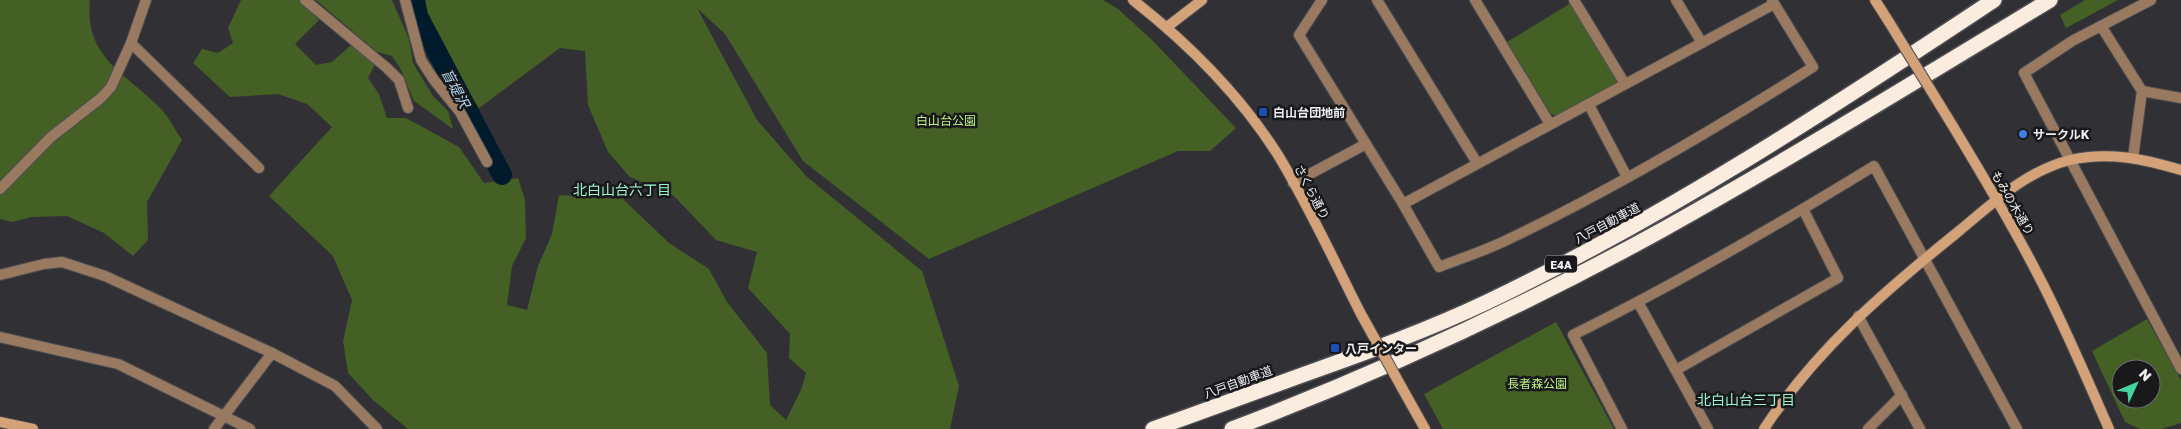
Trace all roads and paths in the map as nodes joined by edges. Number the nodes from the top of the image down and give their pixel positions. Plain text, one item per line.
1 (146, 0) edge
2 (306, 0) edge
3 (405, 0) edge
4 (1133, 0) edge
5 (1202, 0) edge
6 (1322, 0) edge
7 (1377, 0) edge
8 (1475, 0) edge
9 (1574, 0) edge
10 (1676, 0) edge
11 (1875, 0) edge
12 (1985, 0) edge
13 (1994, 0) edge
14 (2043, 0) edge
15 (2050, 0) edge
16 (2151, 0) edge
17 (1773, 2) edge
18 (2101, 26) junction
19 (1167, 27) junction
20 (1938, 37) junction
21 (1987, 38) junction
22 (132, 43) junction
23 (1702, 43) junction
24 (1626, 84) junction
25 (2142, 90) junction
26 (2181, 98) edge
27 (1589, 105) junction
28 (408, 108) dead end
29 (1550, 124) junction
30 (1366, 144) junction
31 (2133, 158) junction
32 (2070, 160) junction
33 (487, 162) dead end
34 (1478, 163) junction
35 (259, 168) dead end
36 (2181, 170) edge
37 (1627, 177) junction
38 (1293, 183) junction
39 (0, 189) edge
40 (1997, 200) junction
41 (1403, 204) junction
42 (1803, 209) junction
43 (1926, 258) junction
44 (0, 275) edge
45 (1638, 302) junction
46 (1858, 316) junction
47 (0, 337) edge
48 (272, 353) junction
49 (2181, 369) edge
50 (1676, 370) junction
51 (1902, 395) junction
52 (225, 416) junction
53 (0, 422) edge
54 (33, 429) edge
55 (214, 429) edge
56 (250, 429) edge
57 (377, 429) edge
58 (1153, 429) edge
59 (1232, 429) edge
60 (1425, 429) edge
61 (1622, 429) edge
62 (1708, 429) edge
63 (1764, 429) edge
64 (1868, 429) edge
65 (1920, 429) edge
66 (2017, 429) edge
67 (2109, 429) edge

1 - 22 street
2 - 28 street
3 - 33 street
4 - 19 street, さくら通り
5 - 19 street
6 - 30 street
7 - 34 street
8 - 29 street
9 - 24 street
10 - 23 street
11 - 40 street, もみの木通り, bridge
12 - 20 highway
13 - 20 highway
14 - 21 highway
15 - 21 highway
16 - 18 street
17 - 23 street
17 - 37 street
18 - 25 street
18 - 32 street
19 - 38 street, さくら通り
20 - 58 highway, 八戸自動車道 / E4A
21 - 59 highway, E4A
22 - 35 street
22 - 39 street
23 - 24 street
24 - 27 street
25 - 26 street
25 - 31 street
27 - 29 street
27 - 37 street
29 - 34 street
30 - 38 street
30 - 41 street
31 - 32 street
31 - 36 street
32 - 40 street
32 - 49 street
34 - 41 street
37 - 41 street
38 - 60 street, さくら通り, bridge
40 - 43 street
40 - 67 street, もみの木通り
42 - 43 street
42 - 45 street
42 - 50 street
43 - 46 street
43 - 66 street
44 - 48 street
45 - 50 street
45 - 61 street
46 - 51 street
46 - 63 street
47 - 52 street
48 - 52 street
48 - 57 street
50 - 62 street
51 - 64 street
51 - 65 street
52 - 55 street
52 - 56 street
53 - 54 street

